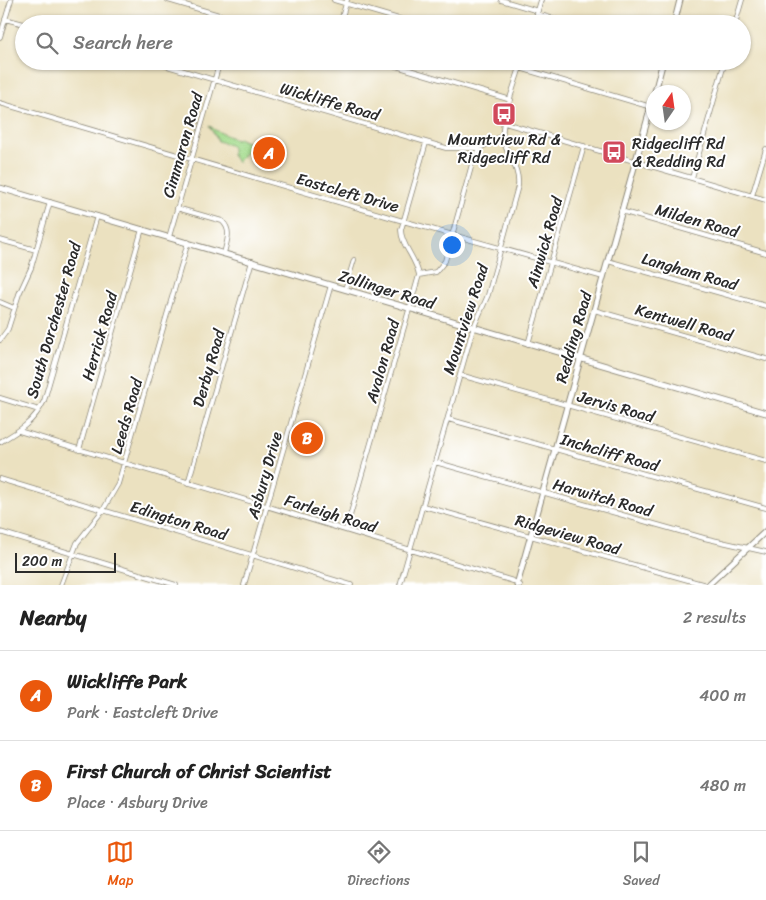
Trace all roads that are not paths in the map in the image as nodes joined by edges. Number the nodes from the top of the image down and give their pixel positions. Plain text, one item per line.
1 (11, 0) edge
2 (168, 0) edge
3 (334, 0) edge
4 (501, 0) edge
5 (541, 0) edge
6 (680, 0) edge
7 (742, 0) edge
8 (176, 1) edge
9 (347, 2) edge
10 (537, 12) junction
11 (215, 15) edge
12 (343, 15) edge
13 (388, 15) edge
14 (536, 15) edge
15 (546, 15) edge
16 (676, 15) edge
17 (738, 15) edge
18 (5, 19) junction
19 (15, 22) edge
20 (0, 37) edge
21 (180, 70) edge
22 (217, 70) edge
23 (409, 70) edge
24 (519, 70) edge
25 (527, 70) edge
26 (661, 70) edge
27 (722, 70) edge
28 (214, 80) junction
29 (657, 85) edge
30 (511, 100) junction
31 (0, 103) edge
32 (646, 106) edge
33 (504, 123) junction
34 (646, 124) edge
35 (502, 136) junction
36 (426, 142) junction
37 (584, 146) junction
38 (480, 148) junction
39 (766, 149) edge
40 (191, 159) junction
41 (635, 162) junction
42 (692, 178) junction
43 (0, 188) edge
44 (752, 196) junction
45 (766, 200) edge
46 (50, 202) junction
47 (177, 208) junction
48 (621, 211) junction
49 (96, 216) junction
50 (403, 221) junction
51 (142, 229) junction
52 (452, 235) junction
53 (169, 237) junction
54 (0, 240) edge
55 (188, 242) junction
56 (501, 249) junction
57 (36, 250) junction
58 (224, 253) junction
59 (766, 253) edge
60 (354, 260) dead end
61 (252, 261) junction
62 (608, 261) junction
63 (551, 263) junction
64 (419, 275) junction
65 (603, 277) junction
66 (331, 285) junction
67 (345, 289) junction
68 (0, 302) edge
69 (766, 306) edge
70 (14, 308) junction
71 (410, 308) junction
72 (594, 310) junction
73 (473, 328) junction
74 (0, 340) edge
75 (528, 344) junction
76 (580, 359) junction
77 (766, 359) edge
78 (460, 376) junction
79 (0, 398) edge
80 (567, 406) junction
81 (39, 410) junction
82 (766, 413) edge
83 (448, 419) junction
84 (19, 431) junction
85 (0, 442) edge
86 (555, 449) junction
87 (79, 450) junction
88 (766, 461) edge
89 (435, 462) junction
90 (125, 464) junction
91 (0, 479) edge
92 (188, 483) junction
93 (543, 493) junction
94 (423, 506) junction
95 (268, 507) junction
96 (766, 508) edge
97 (103, 510) junction
98 (346, 530) junction
99 (0, 532) edge
100 (766, 532) edge
101 (531, 536) junction
102 (747, 549) junction
103 (410, 550) junction
104 (766, 552) edge
105 (72, 553) junction
106 (253, 556) junction
107 (518, 584) edge
108 (60, 585) edge
109 (176, 585) edge
110 (244, 585) edge
111 (351, 585) edge
112 (400, 585) edge
113 (707, 585) edge

1 - 18 street
2 - 8 street
3 - 9 street
4 - 10 street
5 - 10 street
6 - 16 main road
7 - 17 street
8 - 11 street
9 - 12 street
9 - 13 street
10 - 14 street
10 - 15 street
18 - 19 street
18 - 20 street
21 - 28 street, Wickliffe Road
22 - 28 street, Cimmaron Road
23 - 30 street
24 - 30 street
25 - 32 street
26 - 29 main road
27 - 42 street
28 - 36 street, Wickliffe Road
28 - 40 street, Cimmaron Road
30 - 33 street
31 - 40 street, Eastcleft Drive
33 - 35 street
33 - 37 street
34 - 41 main road, Redding Road
35 - 38 street, Wickliffe Road
35 - 56 street, Mountview Road
36 - 38 street, Wickliffe Road
36 - 50 street
37 - 41 street
37 - 63 street, Ainwick Road
38 - 52 street
39 - 44 street
40 - 47 street, Cimmaron Road
40 - 50 street, Eastcleft Drive
41 - 42 street
41 - 48 main road, Redding Road
42 - 44 street
43 - 46 main road, Zollinger Road
44 - 45 street
46 - 49 main road, Zollinger Road
46 - 57 street
47 - 53 street, Cimmaron Road
47 - 58 street
48 - 59 street, Milden Road
48 - 62 main road, Redding Road
49 - 51 main road, Zollinger Road
49 - 81 street, South Dorchester Road
50 - 52 street, Eastcleft Drive
50 - 64 street
51 - 53 main road, Zollinger Road
51 - 87 street, Herrick Road
52 - 56 street, Eastcleft Drive
52 - 64 street
53 - 55 main road, Zollinger Road
54 - 57 street
55 - 58 main road, Zollinger Road
55 - 90 street, Leeds Road
56 - 63 street, Eastcleft Drive
56 - 73 street, Mountview Road
57 - 70 street
58 - 61 main road, Zollinger Road
60 - 67 street
61 - 66 main road, Zollinger Road
61 - 92 street, Derby Road
62 - 65 main road, Redding Road
62 - 69 street, Langham Road
63 - 65 street, Eastcleft Drive
63 - 75 street, Ainwick Road
64 - 71 street, Avalon Road
65 - 72 main road, Redding Road
66 - 67 main road, Zollinger Road
66 - 95 street, Asbury Drive
67 - 71 main road, Zollinger Road
68 - 70 street
70 - 74 street
71 - 73 main road, Zollinger Road
71 - 98 street, Avalon Road
72 - 76 main road, Redding Road
72 - 77 street, Kentwell Road
73 - 75 main road, Zollinger Road
73 - 78 street, Mountview Road
75 - 76 main road, Zollinger Road
76 - 80 main road, Redding Road
76 - 82 main road, Zollinger Road
78 - 80 street, Jervis Road
78 - 83 street, Mountview Road
79 - 81 street
80 - 86 main road, Redding Road
80 - 88 street, Jervis Road
81 - 84 street, South Dorchester Road
83 - 86 street, Inchcliff Road
83 - 89 street, Mountview Road
84 - 85 street, South Dorchester Road
84 - 87 street, Farleigh Road
86 - 93 main road, Redding Road
86 - 96 street, Inchcliff Road
87 - 90 street, Farleigh Road
89 - 93 street, Harwitch Road
89 - 94 street, Mountview Road
90 - 92 street, Farleigh Road
90 - 97 street, Leeds Road
91 - 97 street, Edington Road
92 - 95 street, Farleigh Road
93 - 101 main road, Redding Road
93 - 102 street, Harwitch Road
94 - 101 street, Ridgeview Road
94 - 103 street, Mountview Road
95 - 98 street, Farleigh Road
95 - 106 street, Asbury Drive
97 - 105 street, Leeds Road
97 - 106 street, Edington Road
98 - 103 street, Farleigh Road
99 - 105 street
100 - 102 main road
101 - 107 main road, Redding Road
101 - 113 street, Ridgeview Road
102 - 104 street, Harwitch Road
102 - 113 main road
103 - 107 street, Farleigh Road
103 - 112 street, Mountview Road
105 - 108 street, Leeds Road
105 - 109 street
106 - 110 street, Asbury Drive
106 - 111 street, Edington Road

